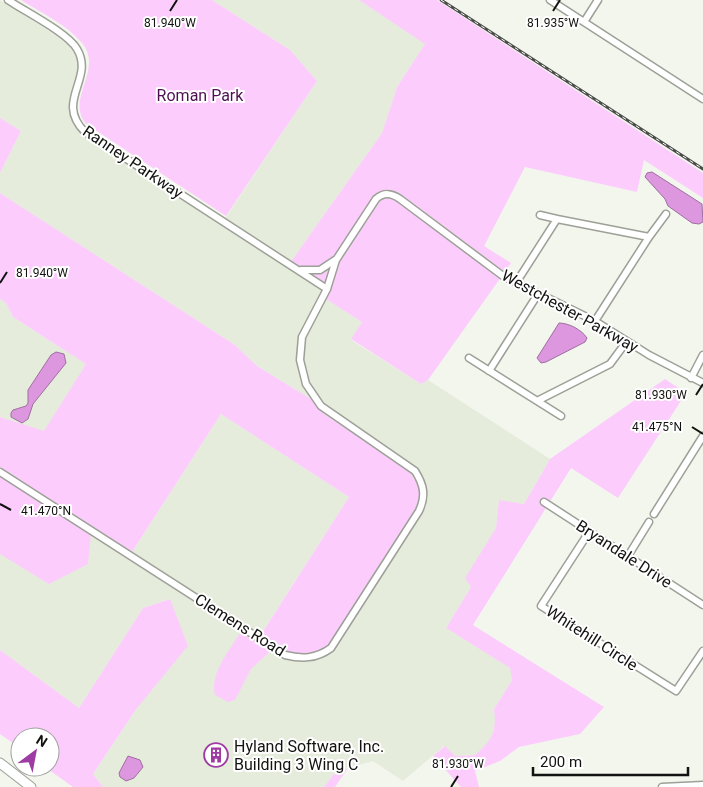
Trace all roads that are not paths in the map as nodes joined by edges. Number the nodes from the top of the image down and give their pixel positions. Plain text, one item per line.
1 (8, 0) edge
2 (550, 0) edge
3 (598, 0) edge
4 (584, 22) junction
5 (703, 99) edge
6 (666, 214) dead end
7 (540, 215) dead end
8 (556, 219) junction
9 (649, 237) junction
10 (336, 260) junction
11 (296, 269) junction
12 (516, 283) junction
13 (326, 289) junction
14 (538, 294) junction
15 (595, 321) junction
16 (627, 341) junction
17 (703, 355) edge
18 (469, 358) dead end
19 (489, 371) junction
20 (691, 378) junction
21 (703, 383) edge
22 (313, 397) joint
23 (537, 401) junction
24 (561, 416) dead end
25 (703, 436) edge
26 (0, 472) edge
27 (544, 502) dead end
28 (654, 514) dead end
29 (649, 522) dead end
30 (590, 532) junction
31 (628, 556) junction
32 (703, 605) edge
33 (703, 651) edge
34 (0, 763) edge
35 (703, 785) edge
36 (31, 787) edge
37 (662, 787) edge

1 - 11 street, Ranney Parkway
2 - 4 street
3 - 4 street
4 - 5 street
6 - 9 street
7 - 8 street
8 - 9 street
8 - 12 street
9 - 15 street
10 - 11 street
10 - 12 street, Westchester Parkway
10 - 13 street, Westchester Parkway
11 - 13 street, Ranney Parkway
12 - 14 street, Westchester Parkway
13 - 22 street, Westchester Parkway
14 - 15 street, Westchester Parkway
14 - 19 street
15 - 16 street, Westchester Parkway
16 - 20 street, Westchester Parkway
16 - 23 street
17 - 20 street
18 - 19 street
19 - 23 street
20 - 21 street, Westchester Parkway
22 - 26 street, Clemens Road
23 - 24 street
25 - 28 street
27 - 30 street, Bryandale Drive
29 - 31 street
30 - 31 street, Bryandale Drive
30 - 33 street, Whitehill Circle
31 - 32 street, Bryandale Drive
34 - 36 highway
35 - 37 street

